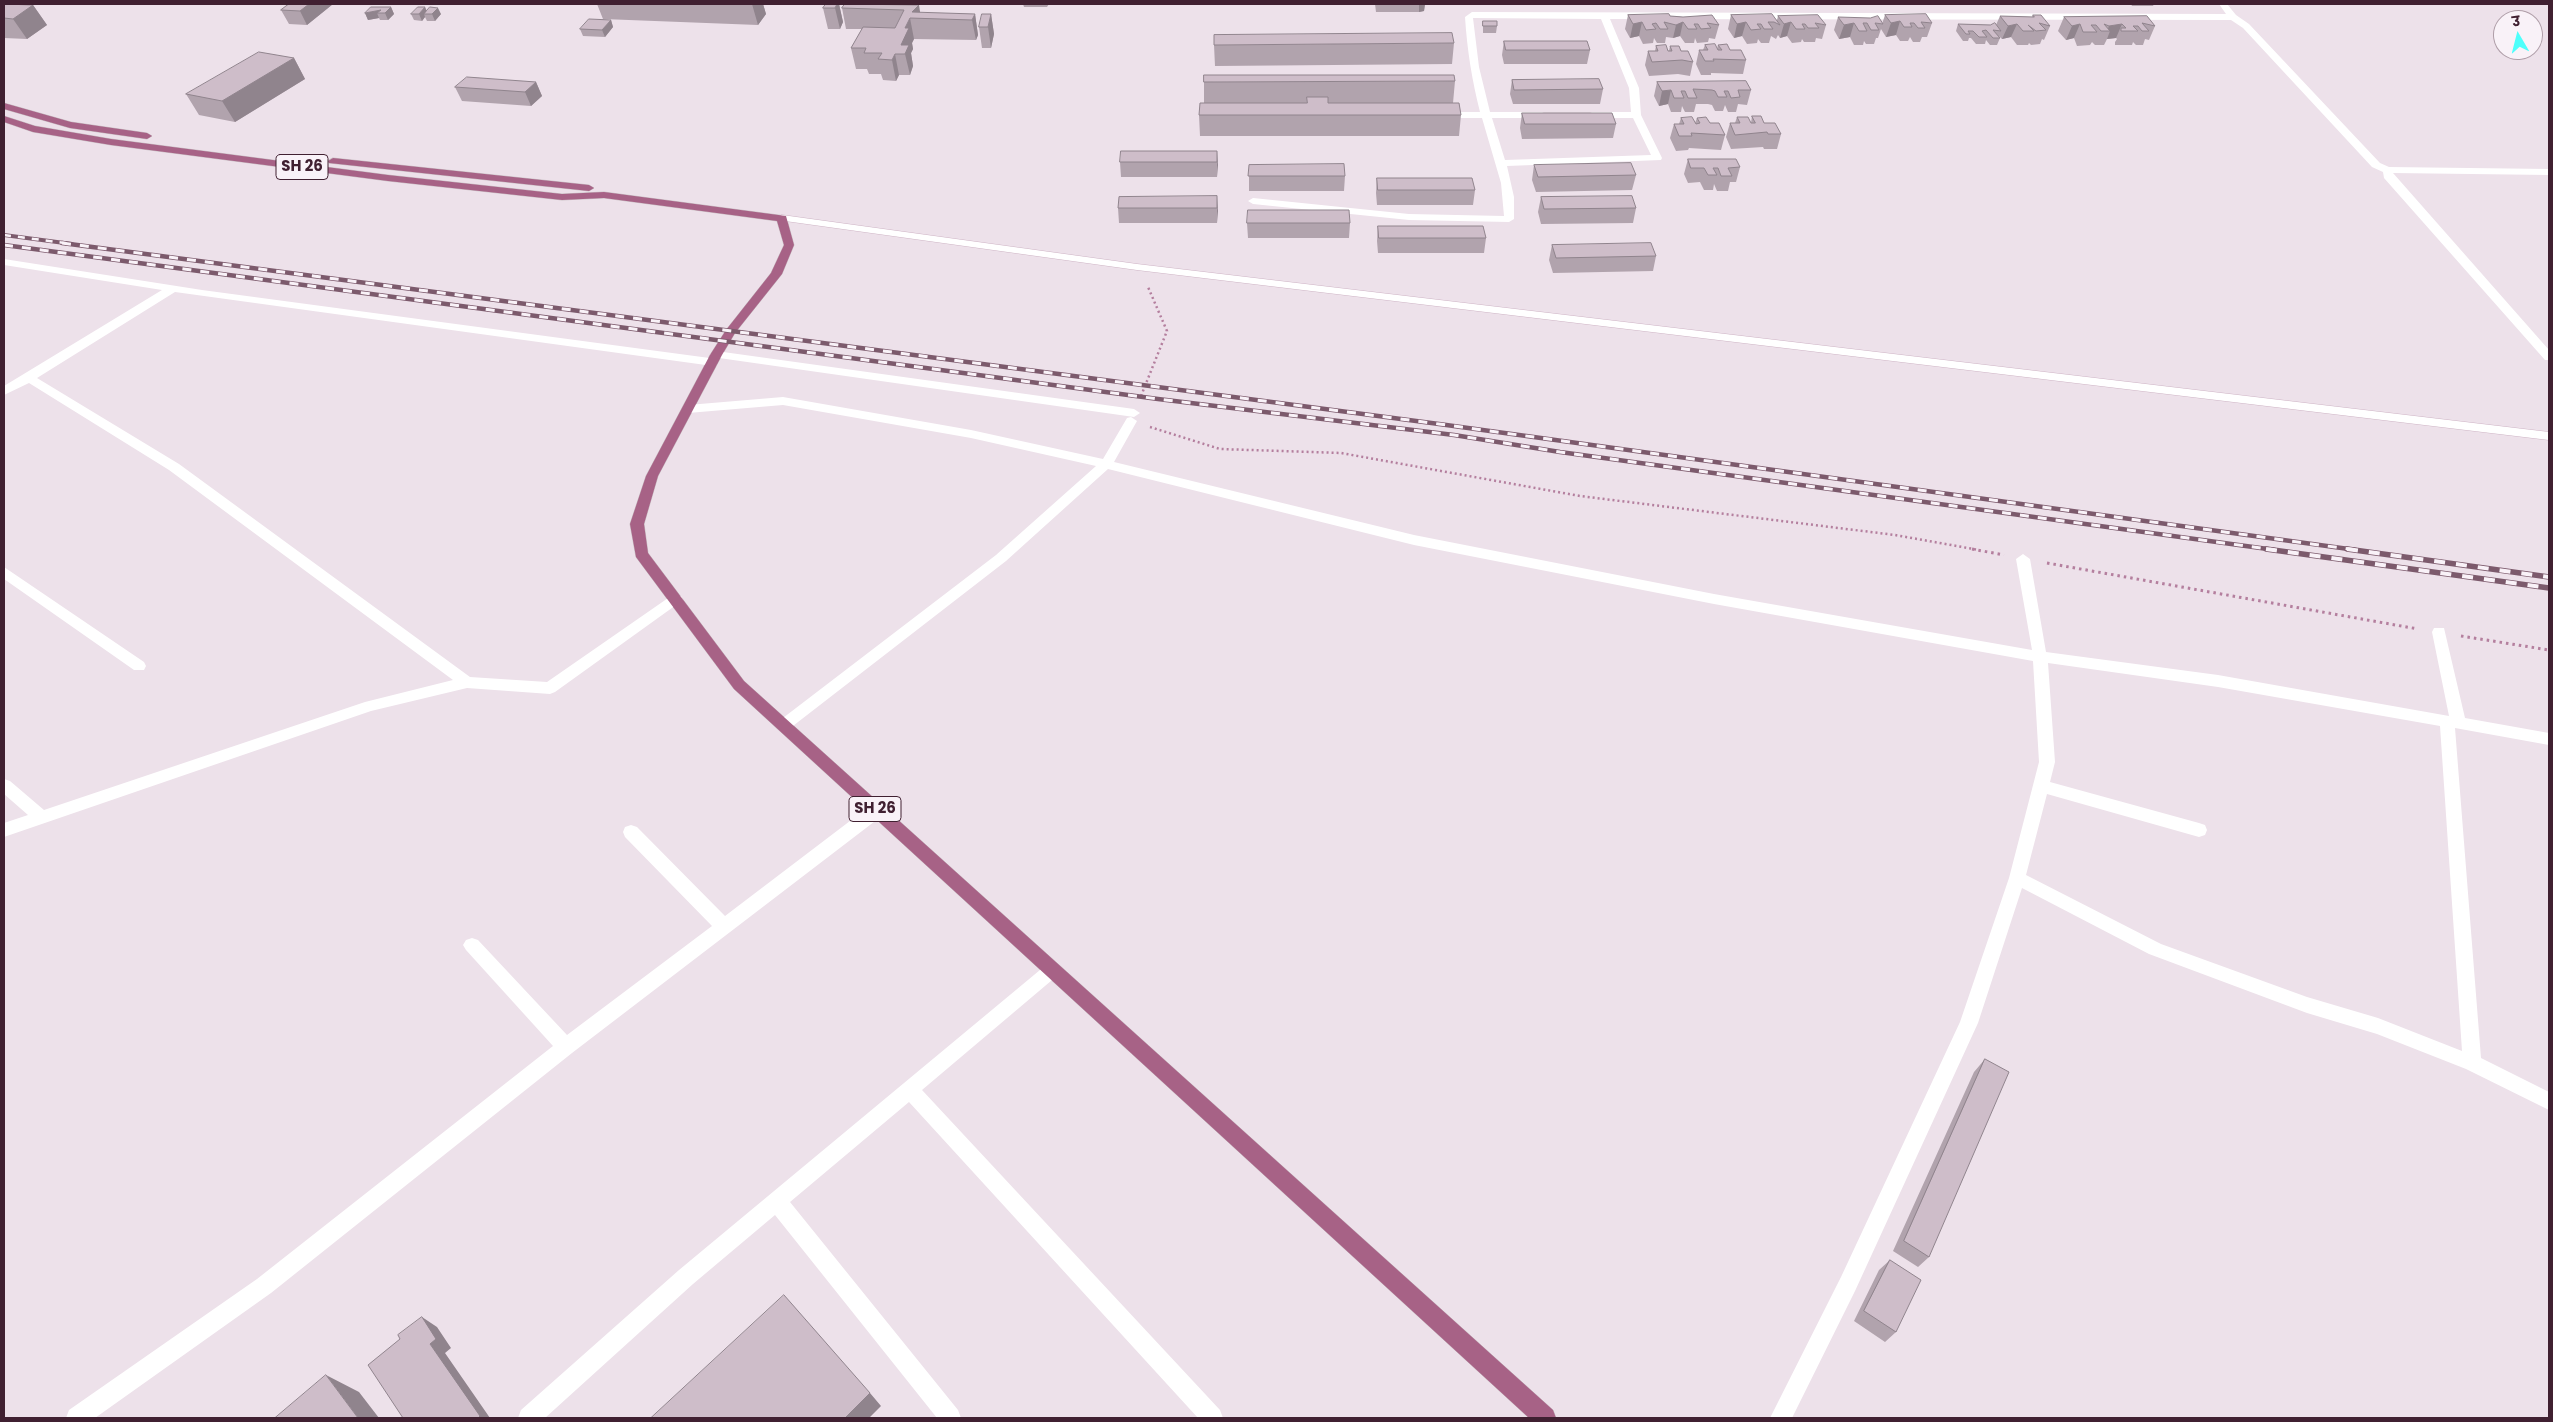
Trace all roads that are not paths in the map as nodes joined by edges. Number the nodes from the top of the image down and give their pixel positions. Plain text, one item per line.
1 (2223, 4) edge
2 (2233, 17) junction
3 (1605, 18) junction
4 (4, 106) edge
5 (1427, 115) edge
6 (1485, 115) junction
7 (1555, 115) edge
8 (1584, 115) edge
9 (1636, 115) junction
10 (4, 119) edge
11 (1501, 163) junction
12 (2388, 170) junction
13 (2549, 172) edge
14 (604, 195) junction
15 (1253, 201) dead end
16 (782, 218) junction
17 (4, 262) edge
18 (172, 288) junction
19 (2549, 357) edge
20 (715, 358) junction
21 (29, 378) junction
22 (4, 391) edge
23 (688, 409) junction
24 (2549, 436) edge
25 (1106, 464) junction
26 (2024, 559) road end
27 (4, 572) edge
28 (676, 600) junction
29 (2439, 632) road end
30 (2040, 657) junction
31 (139, 666) dead end
32 (467, 682) junction
33 (2452, 722) junction
34 (784, 726) junction
35 (2549, 739) edge
36 (4, 785) edge
37 (2040, 786) junction
38 (876, 810) junction
39 (40, 816) junction
40 (4, 830) edge
41 (2199, 830) dead end
42 (631, 832) dead end
43 (2017, 878) junction
44 (724, 926) junction
45 (472, 945) dead end
46 (1052, 970) junction
47 (566, 1047) junction
48 (2472, 1063) junction
49 (910, 1089) junction
50 (2549, 1101) edge
51 (777, 1201) junction
52 (78, 1418) edge
53 (529, 1418) edge
54 (950, 1418) edge
55 (1212, 1418) edge
56 (1545, 1418) edge
57 (1781, 1418) edge

1 - 2 street
2 - 3 street
2 - 12 street
3 - 6 street
3 - 9 street
4 - 14 main road
5 - 6 street
6 - 7 street
6 - 11 street
8 - 9 street
9 - 11 street
10 - 14 main road, SH 26
11 - 15 street
12 - 13 street
12 - 19 street
14 - 16 main road, SH 26
16 - 20 main road, SH 26
16 - 24 street
17 - 18 street
18 - 20 street
18 - 21 street
20 - 23 main road, SH 26
20 - 25 street
21 - 22 street
21 - 32 street
23 - 25 street
23 - 28 main road, SH 26
25 - 30 street
25 - 34 street
26 - 30 street
27 - 31 street
28 - 32 street
28 - 34 main road, SH 26
29 - 33 street
30 - 33 street
30 - 37 street
32 - 39 street
33 - 35 street
33 - 48 street
34 - 38 main road, SH 26
36 - 39 street
37 - 41 street
37 - 43 street
38 - 44 street
38 - 46 main road, SH 26
39 - 40 street
42 - 44 street
43 - 48 street
43 - 57 street
44 - 47 street
45 - 47 street
46 - 49 street
46 - 56 main road, SH 26
47 - 52 street
48 - 50 street
49 - 51 street
49 - 55 street
51 - 53 street
51 - 54 street

